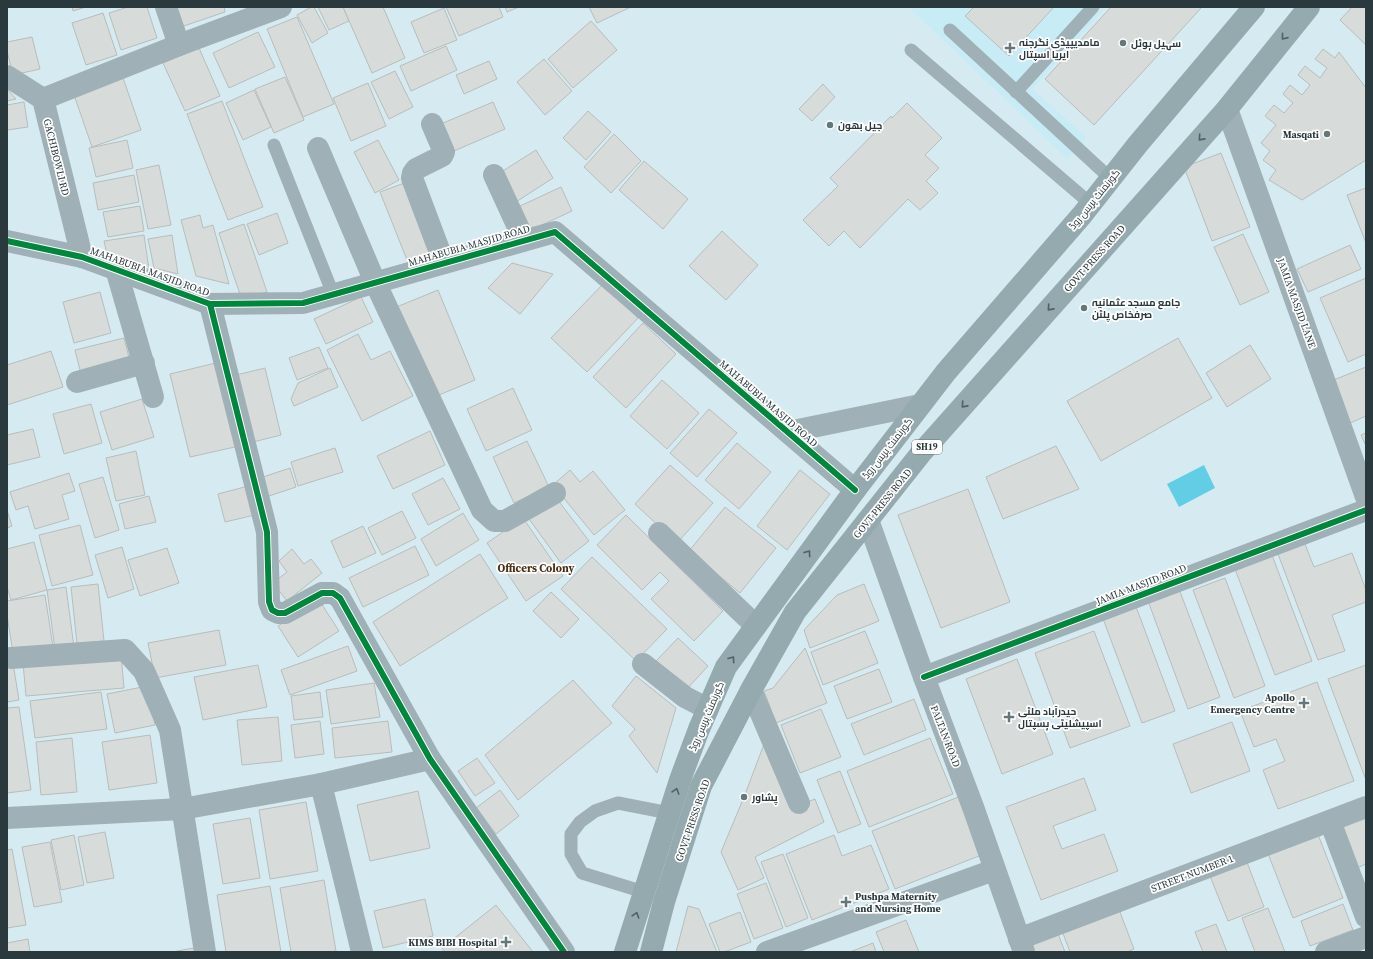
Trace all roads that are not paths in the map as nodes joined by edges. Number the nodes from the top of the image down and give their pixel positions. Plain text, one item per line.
1 (166, 7) edge
2 (281, 7) edge
3 (1093, 7) edge
4 (1254, 7) edge
5 (1309, 7) edge
6 (950, 30) dead end
7 (179, 45) junction
8 (912, 50) dead end
9 (7, 76) edge
10 (1016, 92) junction
11 (43, 99) junction
12 (1227, 109) junction
13 (432, 124) dead end
14 (274, 145) dead end
15 (318, 148) dead end
16 (494, 175) dead end
17 (1111, 179) junction
18 (1091, 204) junction
19 (524, 240) junction
20 (7, 241) edge
21 (82, 257) junction
22 (444, 263) junction
23 (116, 269) junction
24 (375, 282) junction
25 (333, 294) junction
26 (210, 304) junction
27 (144, 363) junction
28 (77, 382) dead end
29 (153, 398) dead end
30 (920, 405) junction
31 (788, 432) junction
32 (855, 490) junction
33 (555, 493) dead end
34 (1366, 497) edge
35 (1366, 510) edge
36 (868, 520) junction
37 (659, 533) dead end
38 (756, 626) junction
39 (11, 658) dead end
40 (643, 664) dead end
41 (924, 677) junction
42 (751, 690) junction
43 (708, 709) junction
44 (430, 759) junction
45 (321, 784) junction
46 (799, 803) dead end
47 (1366, 807) edge
48 (182, 809) junction
49 (669, 813) junction
50 (7, 818) edge
51 (1330, 821) junction
52 (994, 870) junction
53 (644, 892) junction
54 (1366, 917) edge
55 (1366, 937) edge
56 (1021, 945) edge
57 (205, 952) edge
58 (362, 952) edge
59 (564, 952) edge
60 (625, 952) edge
61 (651, 952) edge
62 (767, 952) edge
63 (1326, 952) edge

1 - 7 street
2 - 7 street
3 - 10 lane
4 - 17 main road, گورنمنٹ پریس روڈ / SH19
5 -> 12 main road, GOVT PRESS ROAD / SH19
6 - 10 lane
7 - 11 street
8 - 18 lane
9 - 11 street
10 - 17 lane
11 - 21 street, GACHIBOWLI RD
12 - 34 street, JAMIA MASJID LANE
12 -> 36 main road, GOVT PRESS ROAD / SH19
13 - 22 street
14 - 25 lane
15 - 24 street
16 - 19 street
17 - 18 main road, گورنمنٹ پریس روڈ / SH19
18 - 30 main road, گورنمنٹ پریس روڈ / SH19
19 - 22 street, MAHABUBIA MASJID ROAD
19 - 31 street, MAHABUBIA MASJID ROAD
20 - 21 street, MAHABUBIA MASJID ROAD
21 - 23 street, MAHABUBIA MASJID ROAD
22 - 24 street, MAHABUBIA MASJID ROAD
23 - 26 street, MAHABUBIA MASJID ROAD
23 - 27 street
24 - 25 street, MAHABUBIA MASJID ROAD
24 - 33 street
25 - 26 street, MAHABUBIA MASJID ROAD
26 - 44 street
27 - 28 street
27 - 29 street
30 - 31 street
30 - 32 main road, گورنمنٹ پریس روڈ / SH19
31 - 32 street, MAHABUBIA MASJID ROAD
38 -> 32 main road, گورنمنٹ پریس روڈ / SH19
35 - 41 street, JAMIA MASJID ROAD
36 - 41 street, PALTAN ROAD
36 - 42 main road, GOVT PRESS ROAD / SH19
37 - 38 street
43 -> 38 main road, گورنمنٹ پریس روڈ / SH19
39 - 48 street
40 - 43 street
41 - 52 street, PALTAN ROAD
42 - 46 street
42 - 61 main road, GOVT PRESS ROAD / SH19
49 -> 43 main road, گورنمنٹ پریس روڈ / SH19
44 - 45 street
44 - 59 street
45 - 48 street
45 - 58 street
47 - 51 street, STREET NUMBER 1
48 - 50 street
48 - 57 street
49 - 53 main road, گورنمنٹ پریس روڈ / SH19
49 - 53 lane
51 - 54 street
51 - 56 street, STREET NUMBER 1
52 - 56 street, PALTAN ROAD
52 - 62 street
60 -> 53 main road, گورنمنٹ پریس روڈ / SH19
55 - 63 street

